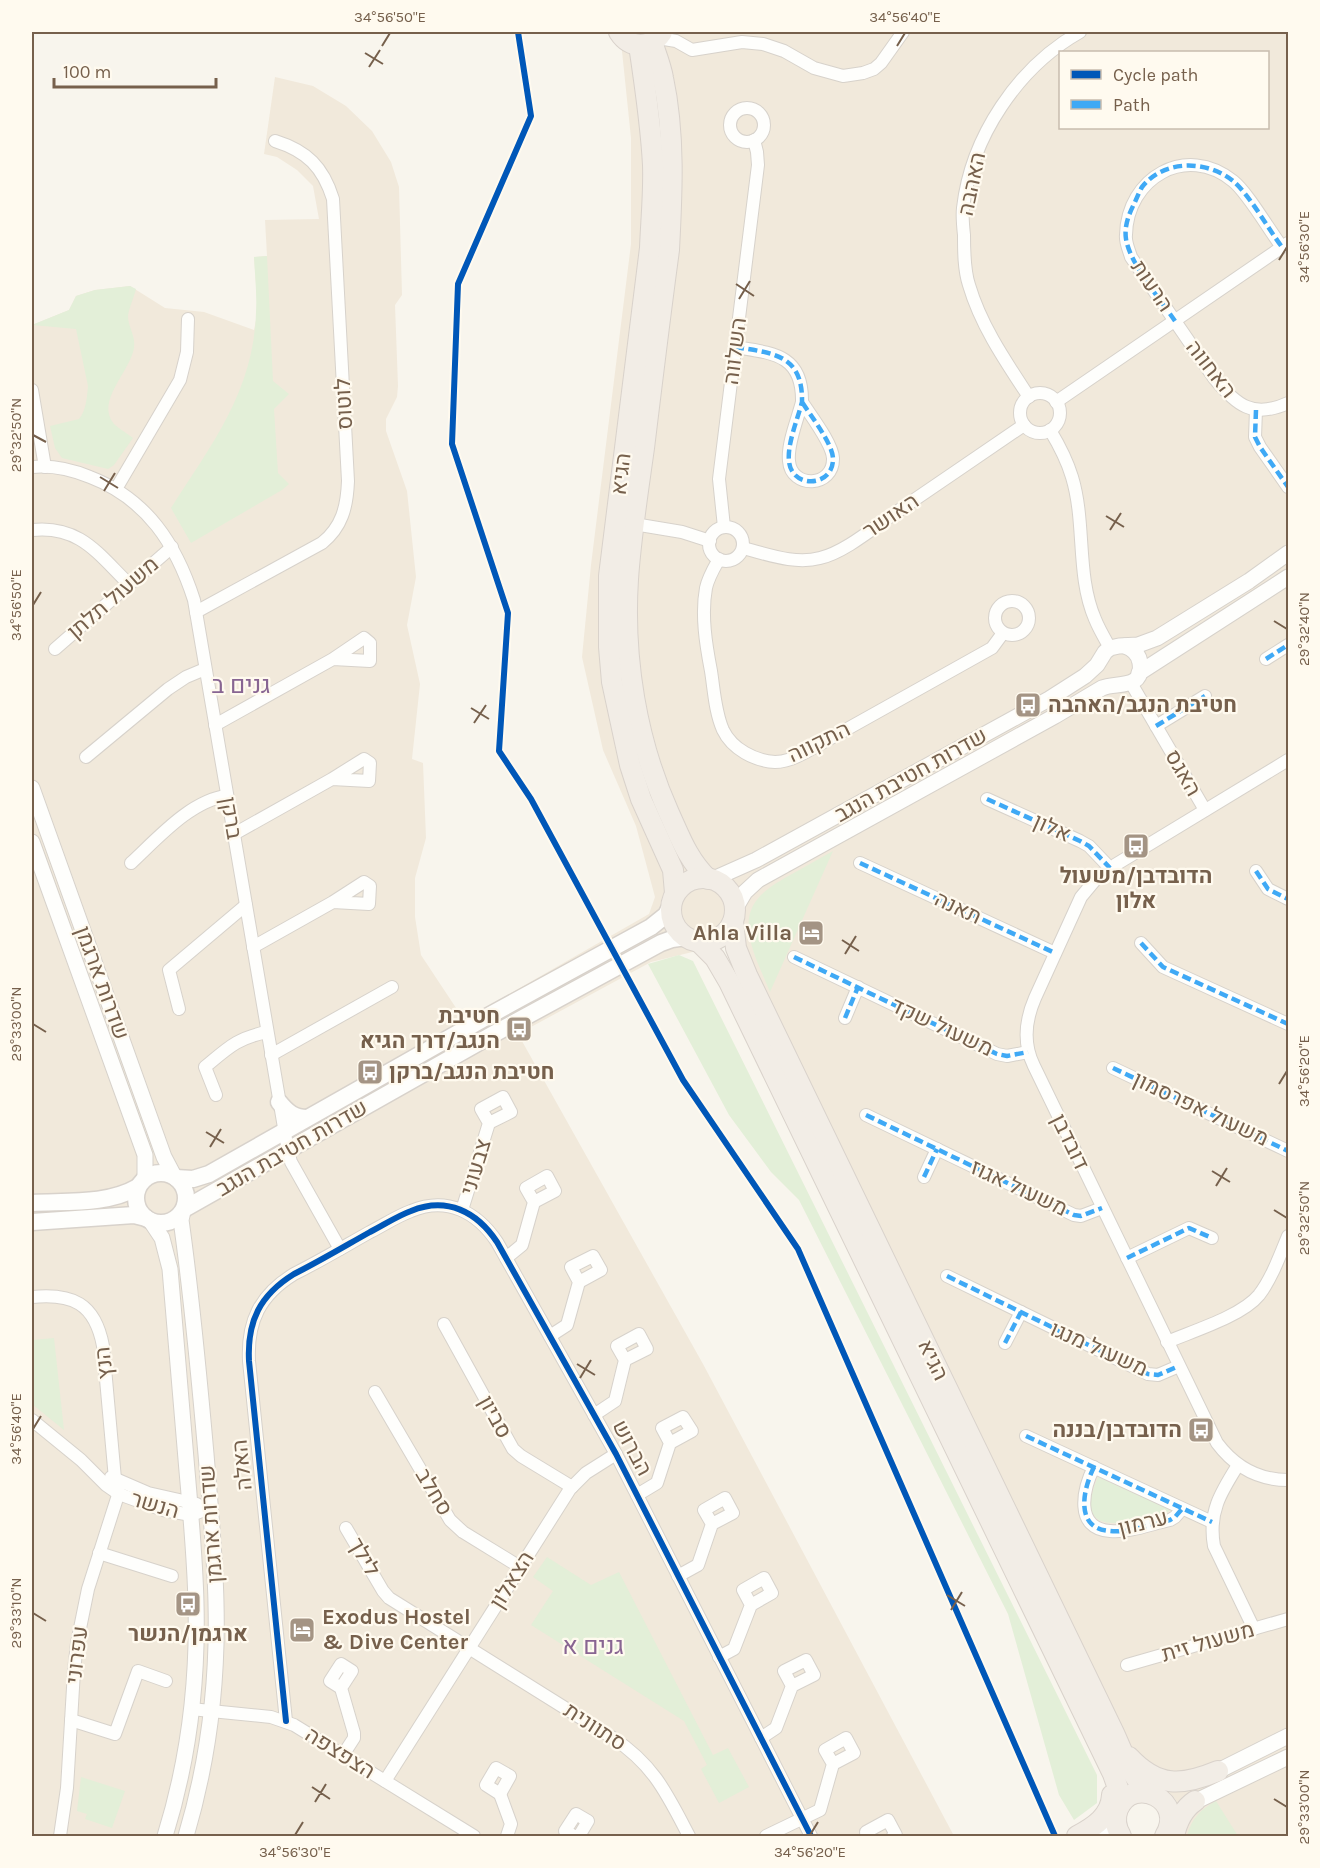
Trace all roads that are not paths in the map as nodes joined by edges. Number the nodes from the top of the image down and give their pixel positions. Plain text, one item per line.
1 (619, 32) edge
2 (903, 32) edge
3 (1080, 32) edge
4 (653, 39) edge
5 (754, 140) dead end
6 (276, 141) dead end
7 (1285, 245) edge
8 (188, 319) dead end
9 (1175, 321) junction
10 (735, 347) junction
11 (32, 390) edge
12 (1029, 397) junction
13 (802, 402) junction
14 (1056, 402) junction
15 (1288, 403) edge
16 (1256, 410) junction
17 (1024, 425) junction
18 (1050, 430) junction
19 (32, 467) edge
20 (45, 467) junction
21 (1288, 487) edge
22 (116, 489) junction
23 (634, 524) junction
24 (724, 527) junction
25 (32, 530) edge
26 (710, 541) junction
27 (172, 547) junction
28 (743, 548) junction
29 (1288, 553) edge
30 (719, 559) junction
31 (1288, 577) edge
32 (129, 584) junction
33 (196, 612) junction
34 (1003, 633) dead end
35 (1288, 645) edge
36 (55, 649) dead end
37 (1112, 651) junction
38 (333, 659) dead end
39 (1266, 659) dead end
40 (206, 669) junction
41 (1129, 680) junction
42 (1205, 696) dead end
43 (215, 725) junction
44 (1156, 726) junction
45 (86, 757) dead end
46 (1288, 760) edge
47 (332, 779) dead end
48 (32, 788) edge
49 (227, 796) junction
50 (987, 799) dead end
51 (1205, 810) junction
52 (234, 834) junction
53 (32, 842) edge
54 (131, 863) dead end
55 (860, 863) dead end
56 (1110, 868) junction
57 (1256, 871) dead end
58 (709, 879) junction
59 (1288, 898) edge
60 (673, 899) junction
61 (333, 902) dead end
62 (246, 905) junction
63 (734, 915) junction
64 (692, 940) junction
65 (1141, 943) dead end
66 (253, 947) junction
67 (1056, 953) junction
68 (794, 957) dead end
69 (392, 987) dead end
70 (858, 987) junction
71 (179, 1009) dead end
72 (844, 1018) dead end
73 (1288, 1024) edge
74 (267, 1032) junction
75 (1028, 1052) junction
76 (271, 1055) junction
77 (1113, 1068) dead end
78 (216, 1095) dead end
79 (279, 1102) junction
80 (866, 1115) dead end
81 (307, 1118) junction
82 (489, 1124) dead end
83 (284, 1131) junction
84 (937, 1149) junction
85 (1288, 1150) edge
86 (288, 1151) junction
87 (175, 1177) junction
88 (924, 1177) dead end
89 (141, 1183) junction
90 (534, 1202) dead end
91 (32, 1203) edge
92 (1102, 1208) junction
93 (183, 1210) junction
94 (462, 1210) junction
95 (148, 1219) junction
96 (32, 1221) edge
97 (1288, 1236) edge
98 (1212, 1238) dead end
99 (340, 1249) junction
100 (506, 1258) junction
101 (1127, 1258) junction
102 (947, 1276) dead end
103 (579, 1282) dead end
104 (32, 1297) edge
105 (1021, 1312) junction
106 (444, 1324) dead end
107 (550, 1336) junction
108 (1167, 1342) junction
109 (1005, 1343) dead end
110 (625, 1360) dead end
111 (1179, 1366) junction
112 (375, 1392) dead end
113 (594, 1415) junction
114 (32, 1420) edge
115 (1026, 1436) dead end
116 (670, 1443) dead end
117 (616, 1454) junction
118 (81, 1460) junction
119 (1238, 1465) junction
120 (1094, 1467) junction
121 (115, 1479) junction
122 (1288, 1480) edge
123 (572, 1487) junction
124 (119, 1494) junction
125 (637, 1495) junction
126 (210, 1508) junction
127 (191, 1509) junction
128 (1182, 1509) junction
129 (1212, 1522) junction
130 (712, 1524) dead end
131 (346, 1528) dead end
132 (99, 1553) junction
133 (520, 1567) junction
134 (172, 1576) dead end
135 (678, 1576) junction
136 (751, 1605) dead end
137 (1288, 1619) edge
138 (1254, 1629) junction
139 (470, 1648) junction
140 (719, 1657) junction
141 (1127, 1665) dead end
142 (166, 1681) dead end
143 (792, 1686) dead end
144 (341, 1688) dead end
145 (191, 1709) junction
146 (211, 1711) junction
147 (70, 1720) junction
148 (286, 1721) junction
149 (1288, 1736) edge
150 (1105, 1737) junction
151 (761, 1738) junction
152 (343, 1755) junction
153 (1288, 1757) edge
154 (833, 1764) dead end
155 (1218, 1771) junction
156 (385, 1781) junction
157 (500, 1794) dead end
158 (1150, 1794) junction
159 (1195, 1801) joint
160 (1118, 1810) junction
161 (802, 1819) junction
162 (1170, 1832) edge
163 (1087, 1835) edge
164 (60, 1836) edge
165 (165, 1836) edge
166 (186, 1836) edge
167 (474, 1836) edge
168 (507, 1836) edge
169 (574, 1836) edge
170 (579, 1836) edge
171 (690, 1836) edge
172 (766, 1836) edge
173 (811, 1836) edge
174 (869, 1836) edge
175 (893, 1836) edge
176 (1121, 1836) edge

1 - 4 highway
2 - 4 street
3 - 12 street, האהבה
4 - 23 highway, הגיא
4 - 60 highway, הגיא
5 - 10 street, השלווה
6 - 33 street, לוטוס
7 - 9 street
7 - 9 street, הרעות
8 - 22 street
9 - 14 street
9 - 16 street, האחווה
10 - 13 street
10 - 24 street, השלווה
11 - 20 street
12 - 14 street
12 - 17 street
13 - 13 street
14 - 18 street
15 - 16 street, האחווה
16 - 21 street
17 - 18 street
17 - 28 street, האושר
18 - 37 street
19 - 20 street, ברקן
20 - 22 street, ברקן
22 - 27 street, ברקן
23 - 26 street
23 - 58 highway, הגיא
24 - 26 street
24 - 28 street
25 - 32 street
26 - 30 street
27 - 32 street, משעול תלתן
27 - 33 street, ברקן
28 - 30 street
29 - 37 street
30 - 34 street, התקווה
31 - 41 street, שדרות חטיבת הנגב
32 - 36 street, משעול תלתן
33 - 40 street, ברקן
35 - 39 street
37 - 41 street
37 - 41 street
37 - 58 street, שדרות חטיבת הנגב
38 - 43 street
40 - 43 street, ברקן
40 - 45 street
41 - 44 street, האגס
41 - 63 street, שדרות חטיבת הנגב
42 - 44 street
43 - 49 street, ברקן
44 - 51 street, האגס
46 - 51 street, האגס
47 - 52 street
48 - 87 street, שדרות ארגמן
49 - 52 street, ברקן
49 - 54 street
50 - 56 street, אלון
51 - 56 street, דובדבן
52 - 62 street, ברקן
53 - 89 street, שדרות ארגמן
55 - 67 street, תאנה
56 - 67 street, דובדבן
57 - 59 street
58 - 60 highway
58 - 63 highway
60 - 64 highway
60 - 81 main road, שדרות חטיבת הנגב
61 - 66 street
62 - 66 street, ברקן
62 - 71 street
63 - 64 highway
63 - 150 highway, הגיא
64 - 86 main road, שדרות חטיבת הנגב
64 - 150 highway, הגיא
65 - 73 street
66 - 74 street, ברקן
67 - 75 street, דובדבן
68 - 70 street, משעול שקד
69 - 76 street
70 - 72 street
70 - 75 street, משעול שקד
74 - 76 street, ברקן
74 - 78 street
75 - 92 street, דובדבן
76 - 79 street, ברקן
77 - 85 street, משעול אפרסמון
79 - 81 main road
79 - 83 street, ברקן
80 - 84 street, משעול אגוז
81 - 83 main road, שדרות חטיבת הנגב
82 - 94 street, צבעוני
83 - 86 street, ברקן
83 - 87 main road, שדרות חטיבת הנגב
84 - 88 street
84 - 92 street, משעול אגוז
86 - 93 main road, שדרות חטיבת הנגב
86 - 99 street, ברקן
87 - 89 main road
87 - 93 main road
89 - 91 main road
89 - 95 main road
90 - 100 street
92 - 101 street, דובדבן
93 - 95 main road
93 - 126 street, שדרות ארגמן
94 - 99 street, הברוש
94 - 100 street, הברוש
95 - 96 main road
95 - 127 street, שדרות ארגמן
97 - 108 street
98 - 101 street
99 - 148 street, האלה
100 - 107 street, הברוש
101 - 108 street, דובדבן
102 - 105 street, משעול מנגו
103 - 107 street
104 - 121 street, הנץ
105 - 109 street
105 - 111 street, משעול מנגו
106 - 123 street, סביון
107 - 113 street, הברוש
108 - 111 street, דובדבן
110 - 113 street
111 - 119 street, דובדבן
112 - 133 street, סחלב
113 - 117 street, הברוש
114 - 118 street, הנשר
115 - 120 street, ערמון
116 - 125 street
117 - 123 street, הצאלון
117 - 125 street, הברוש
118 - 121 street, הנשר
118 - 124 street, הנשר
119 - 122 street, דובדבן
119 - 129 street
120 - 128 street, ערמון
120 - 128 street, ערמון
121 - 124 street
121 - 127 street, הנשר
123 - 133 street, הצאלון
124 - 127 street, הנשר
124 - 132 street, עפרוני
125 - 135 street, הברוש
126 - 127 street, הנשר
126 - 146 street, שדרות ארגמן
127 - 145 street, שדרות ארגמן
128 - 129 street, ערמון
129 - 138 street
130 - 135 street
131 - 139 street, לילך
132 - 134 street
132 - 147 street, עפרוני
133 - 139 street, הצאלון
135 - 140 street, הברוש
136 - 140 street
137 - 138 street, משעול זית
138 - 141 street, משעול זית
139 - 156 street, הצאלון
139 - 171 street, סתוונית
140 - 151 street, הברוש
142 - 147 street
143 - 151 street
144 - 152 street
145 - 146 street, הצפצפה
145 - 165 street, שדרות ארגמן
146 - 148 street, הצפצפה
146 - 166 street, שדרות ארגמן
147 - 164 street, עפרוני
148 - 152 street, הצפצפה
149 - 155 street
150 - 155 highway
150 - 158 highway, הגיא
150 - 160 highway, הגיא
150 - 163 highway
151 - 161 street, הברוש
152 - 156 street, הצפצפה
153 - 159 street
154 - 161 street
155 - 158 street
156 - 167 street, הצפצפה
157 - 168 street
158 - 160 highway
158 - 162 highway, הגיא
159 - 162 highway
160 - 163 main road
160 - 176 highway, הגיא
161 - 172 street
161 - 173 street, הברוש
169 - 170 street
174 - 175 street

